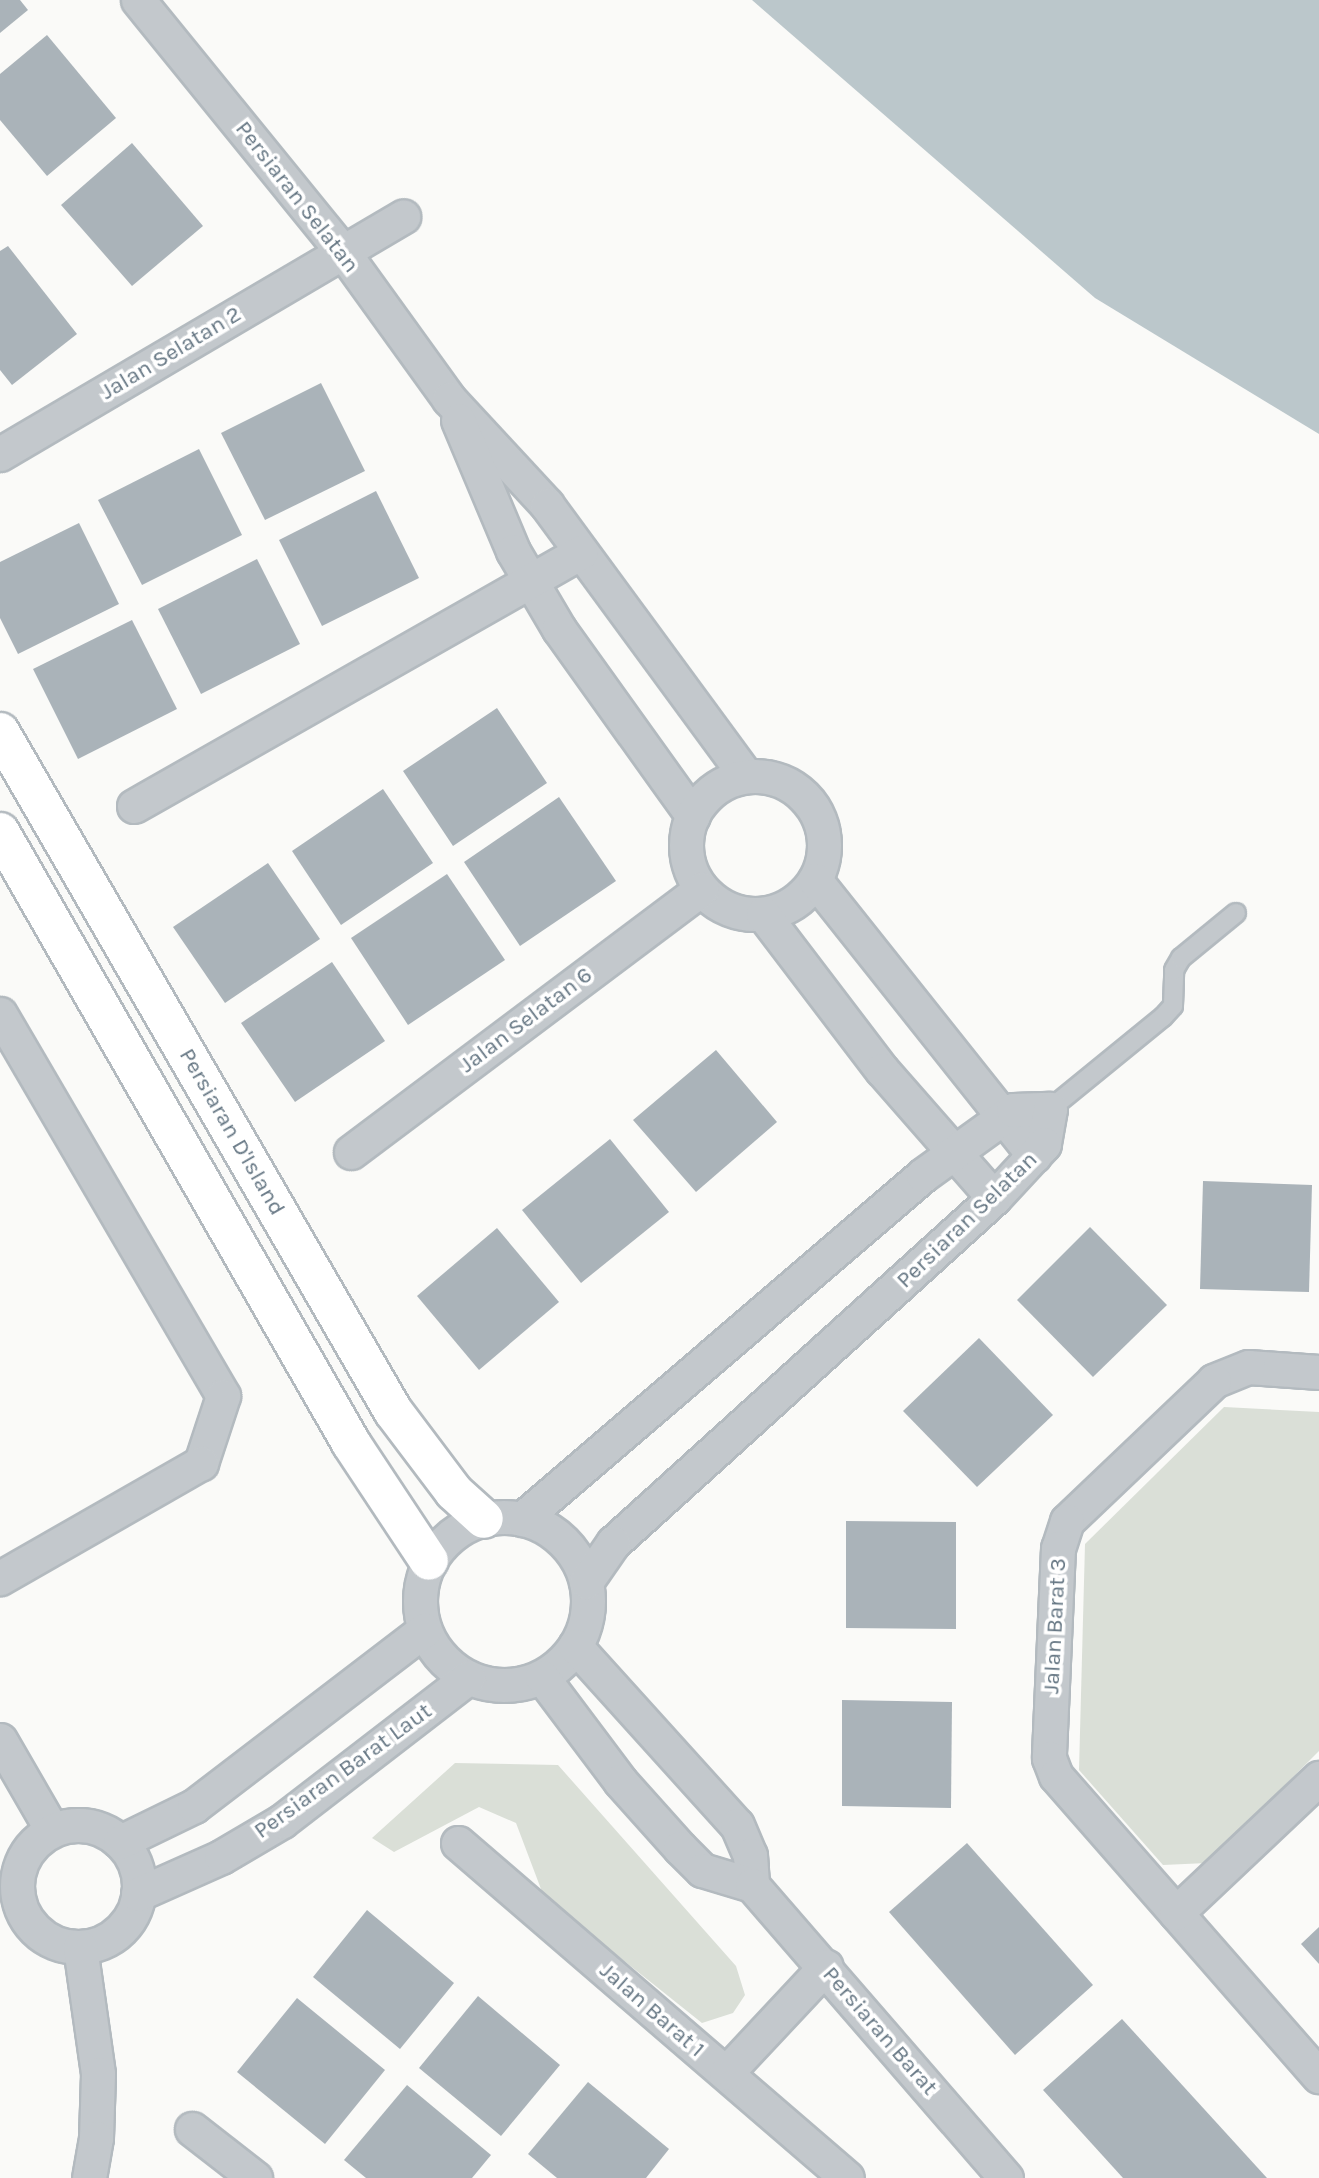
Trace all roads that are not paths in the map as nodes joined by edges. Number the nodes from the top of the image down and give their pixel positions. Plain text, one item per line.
1 (138, 0) edge
2 (402, 217) dead end
3 (343, 252) junction
4 (449, 399) junction
5 (0, 454) edge
6 (581, 552) junction
7 (531, 582) junction
8 (0, 732) edge
9 (744, 773) junction
10 (134, 806) dead end
11 (693, 816) junction
12 (0, 832) edge
13 (815, 880) junction
14 (701, 889) junction
15 (1236, 913) dead end
16 (763, 914) junction
17 (0, 1014) edge
18 (1050, 1109) junction
19 (1003, 1117) junction
20 (351, 1152) dead end
21 (954, 1153) junction
22 (1034, 1156) junction
23 (994, 1198) junction
24 (1319, 1372) edge
25 (484, 1518) junction
26 (522, 1519) junction
27 (429, 1561) junction
28 (0, 1578) edge
29 (586, 1582) junction
30 (424, 1630) junction
31 (575, 1646) junction
32 (542, 1677) junction
33 (468, 1678) junction
34 (0, 1740) edge
35 (1319, 1778) edge
36 (52, 1830) junction
37 (120, 1842) junction
38 (458, 1843) dead end
39 (752, 1885) junction
40 (138, 1894) junction
41 (1176, 1913) junction
42 (80, 1947) junction
43 (825, 1966) junction
44 (726, 2073) junction
45 (1319, 2076) edge
46 (192, 2129) dead end
47 (89, 2178) edge
48 (255, 2178) edge
49 (847, 2178) edge
50 (1006, 2178) edge

1 - 3 street, Persiaran Selatan
2 - 3 street, Jalan Selatan 2
3 - 4 street, Persiaran Selatan
3 - 5 street, Jalan Selatan 2
4 - 6 street
4 - 7 street
6 - 7 street
6 - 9 street
7 - 10 street
7 - 11 street
8 - 25 street, Persiaran D'Island
9 - 11 street
9 - 13 street
11 - 14 street
12 - 27 street
13 - 16 street
13 - 19 street
14 - 16 street
14 - 20 street, Jalan Selatan 6
15 - 18 lane
16 - 21 street
17 - 28 street
18 - 19 street
18 - 22 street, Persiaran Selatan
19 - 21 street
19 - 22 street
21 - 23 street
21 - 26 street
22 - 23 street, Persiaran Selatan
23 - 29 street, Persiaran Selatan
24 - 41 street, Jalan Barat 3
25 - 26 street
25 - 27 street
26 - 29 street
27 - 30 street
29 - 31 street
30 - 33 street
30 - 37 street
31 - 32 street
31 - 39 street
32 - 33 street
32 - 39 street
33 - 40 street, Persiaran Barat Laut
34 - 36 street
35 - 41 street
36 - 37 street
36 - 42 street
37 - 40 street
38 - 44 street, Jalan Barat 1
39 - 43 street, Persiaran Barat
40 - 42 street
41 - 45 street, Jalan Barat 3
42 - 47 street
43 - 44 street
43 - 50 street, Persiaran Barat
44 - 49 street, Jalan Barat 1
46 - 48 street

